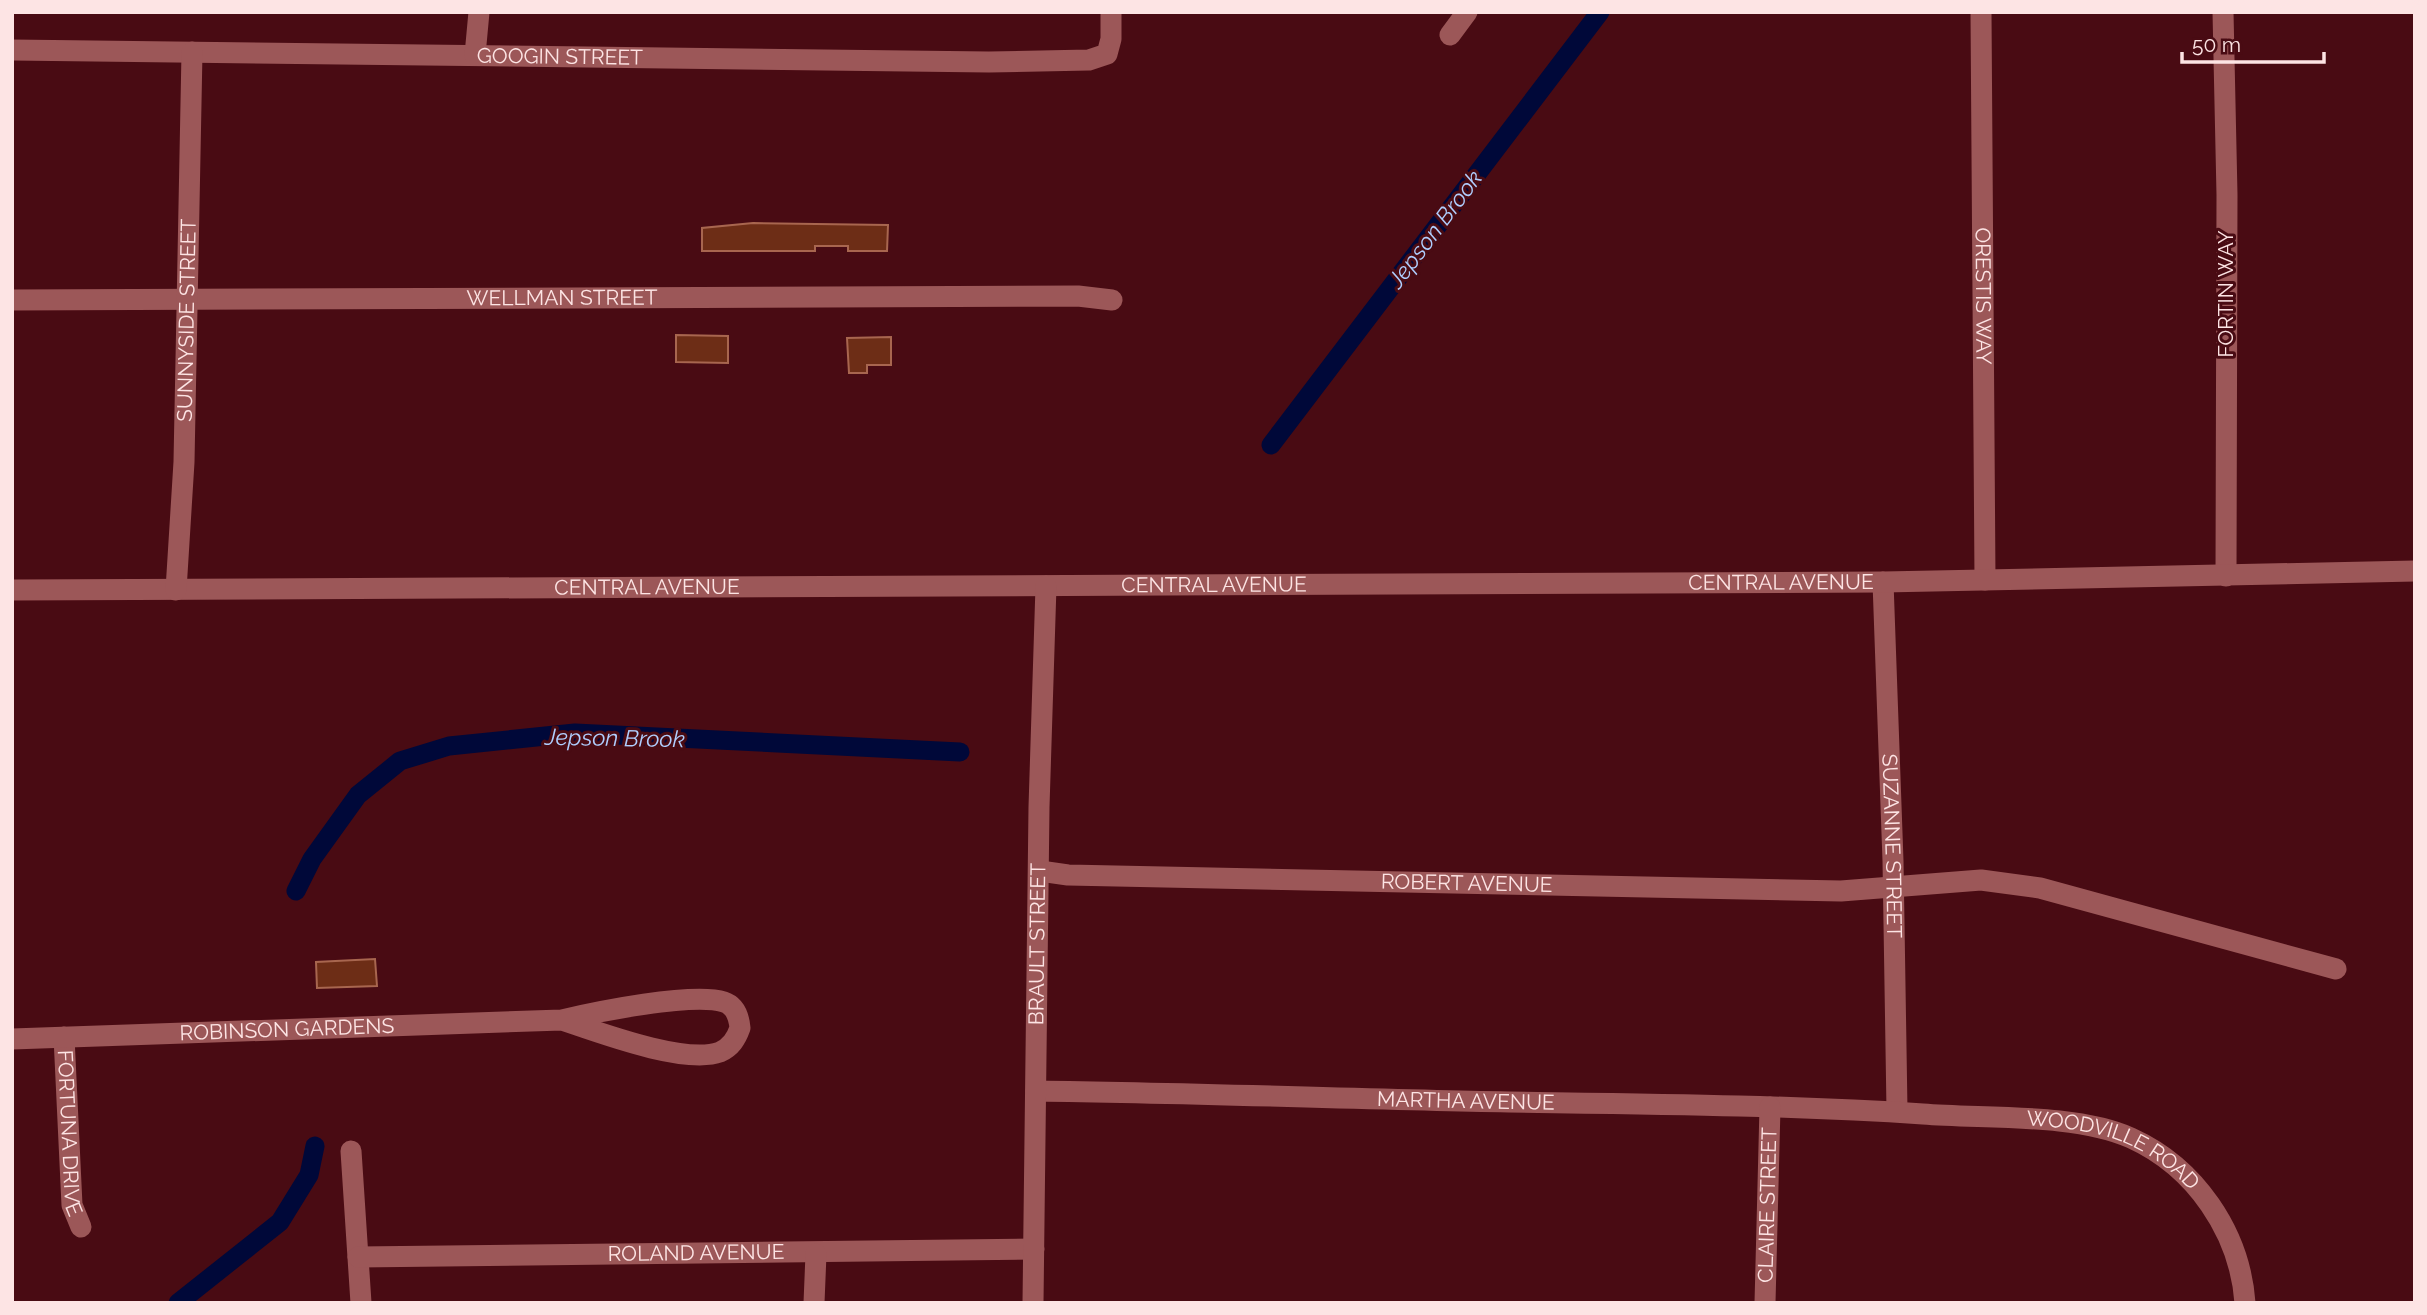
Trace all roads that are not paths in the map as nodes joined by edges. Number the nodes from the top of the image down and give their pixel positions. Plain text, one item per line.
1 (479, 12) edge
2 (1111, 12) edge
3 (1467, 12) edge
4 (1981, 12) edge
5 (2223, 12) edge
6 (1450, 35) dead end
7 (12, 50) edge
8 (192, 52) junction
9 (475, 55) junction
10 (187, 298) junction
11 (12, 300) edge
12 (1112, 300) dead end
13 (2415, 571) edge
14 (2226, 576) junction
15 (1985, 580) junction
16 (1883, 582) junction
17 (1046, 586) junction
18 (12, 590) edge
19 (176, 590) junction
20 (1040, 871) junction
21 (1892, 886) junction
22 (2336, 969) dead end
23 (562, 1020) junction
24 (64, 1037) junction
25 (12, 1039) edge
26 (1036, 1091) junction
27 (1770, 1107) junction
28 (1896, 1110) junction
29 (351, 1151) dead end
30 (81, 1227) dead end
31 (1034, 1250) junction
32 (816, 1254) junction
33 (358, 1257) junction
34 (361, 1303) edge
35 (814, 1303) edge
36 (1033, 1303) edge
37 (1765, 1303) edge
38 (2245, 1303) edge

1 - 9 street
2 - 9 street, GOOGIN STREET
3 - 6 street
4 - 15 street, ORESTIS WAY
5 - 14 street, FORTIN WAY
7 - 8 street, GOOGIN STREET
8 - 9 street, GOOGIN STREET
8 - 10 street, SUNNYSIDE STREET
10 - 11 street, WELLMAN STREET
10 - 12 street, WELLMAN STREET
10 - 19 street, SUNNYSIDE STREET
13 - 14 street, CENTRAL AVENUE
14 - 15 street, CENTRAL AVENUE
15 - 16 street, CENTRAL AVENUE
16 - 17 street, CENTRAL AVENUE
16 - 21 street, SUZANNE STREET
17 - 19 street, CENTRAL AVENUE
17 - 20 street, BRAULT STREET
18 - 19 street, CENTRAL AVENUE
20 - 21 street, ROBERT AVENUE
20 - 26 street, BRAULT STREET
21 - 22 street, ROBERT AVENUE
21 - 28 street, SUZANNE STREET
23 - 23 street, ROBINSON GARDENS
23 - 24 street, ROBINSON GARDENS
24 - 25 street, ROBINSON GARDENS
24 - 30 street, FORTUNA DRIVE
26 - 27 street, MARTHA AVENUE
26 - 31 street, BRAULT STREET
27 - 28 street, MARTHA AVENUE
27 - 37 street, CLAIRE STREET
28 - 38 street, WOODVILLE ROAD
29 - 33 street
31 - 32 street, ROLAND AVENUE
31 - 36 street, BRAULT STREET
32 - 33 street, ROLAND AVENUE
32 - 35 street
33 - 34 street

